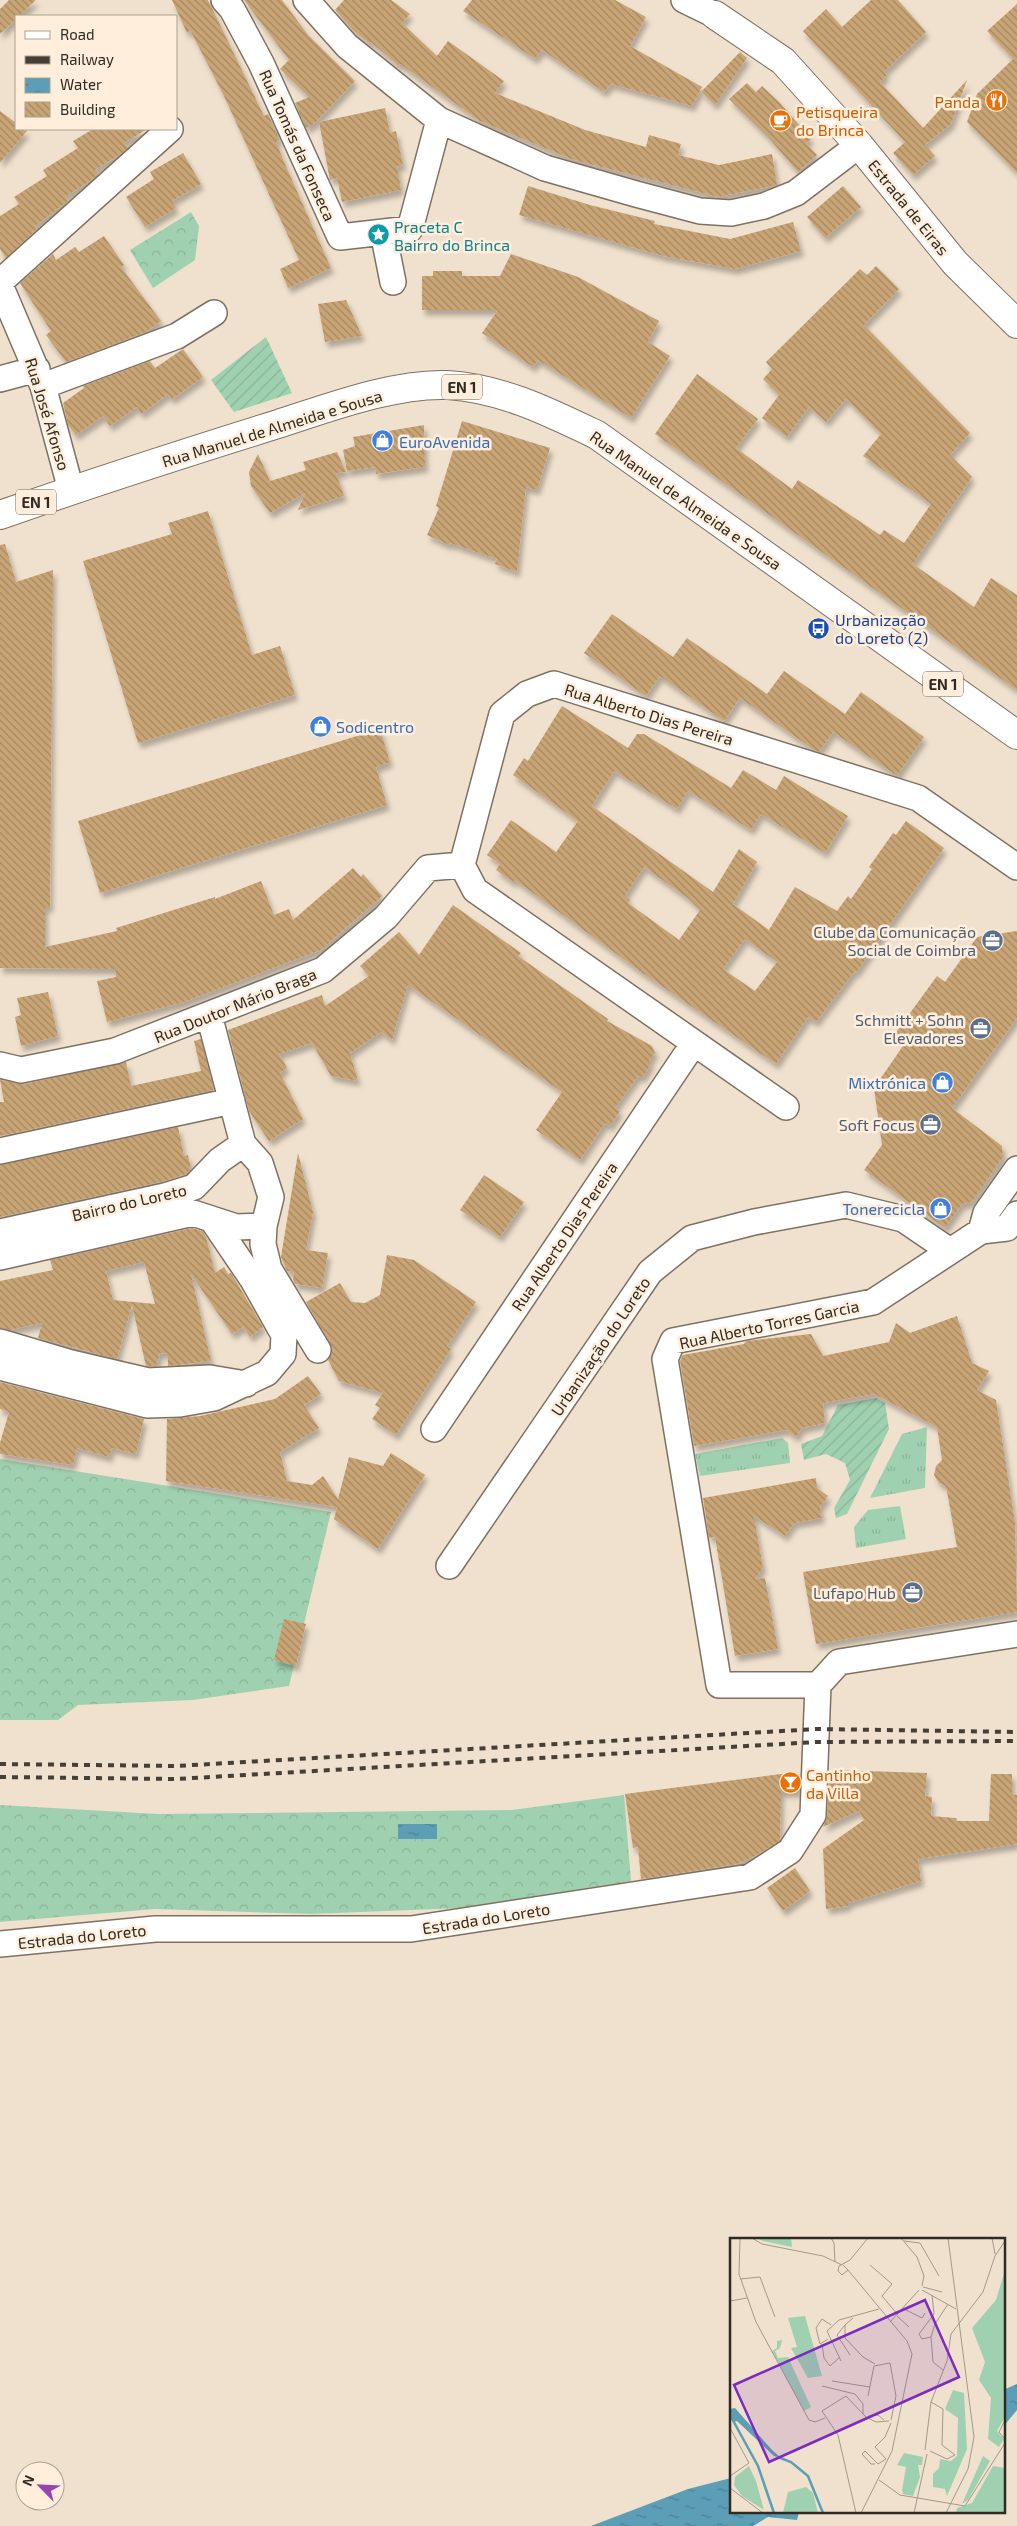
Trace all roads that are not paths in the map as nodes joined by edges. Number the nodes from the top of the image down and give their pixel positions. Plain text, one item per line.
1 (224, 0) edge
2 (306, 0) edge
3 (684, 0) edge
4 (715, 15) joint
5 (439, 120) junction
6 (169, 130) edge
7 (859, 145) junction
8 (383, 232) junction
9 (393, 282) dead end
10 (0, 284) edge
11 (214, 312) dead end
12 (1017, 324) edge
13 (40, 377) junction
14 (0, 379) edge
15 (71, 490) junction
16 (0, 515) edge
17 (1017, 735) edge
18 (462, 865) junction
19 (1017, 866) edge
20 (209, 1015) junction
21 (694, 1043) junction
22 (0, 1066) edge
23 (232, 1101) junction
24 (786, 1107) dead end
25 (243, 1144) junction
26 (0, 1151) edge
27 (1017, 1169) edge
28 (1017, 1214) edge
29 (213, 1220) junction
30 (264, 1226) junction
31 (981, 1231) junction
32 (0, 1232) edge
33 (950, 1252) junction
34 (0, 1257) edge
35 (0, 1342) edge
36 (318, 1350) dead end
37 (0, 1367) edge
38 (246, 1384) junction
39 (434, 1429) dead end
40 (449, 1566) dead end
41 (1017, 1634) edge
42 (818, 1685) junction
43 (0, 1944) edge

1 - 8 street, Rua Tomás da Fonseca
2 - 5 street
3 - 4 street, Estrada de Eiras
4 - 7 main road, Estrada de Eiras
5 - 7 street
5 - 8 street, Rua Tomás da Fonseca
6 - 10 street
7 - 12 main road, Estrada de Eiras
8 - 9 street
10 - 13 street, Rua José Afonso
11 - 13 street
13 - 14 street
13 - 15 street, Rua José Afonso
15 - 16 main road, Rua Manuel de Almeida e Sousa / EN 1
15 - 17 main road, Rua Manuel de Almeida e Sousa / EN 1
18 - 19 street, Rua Alberto Dias Pereira
18 - 20 street, Rua Doutor Mário Braga
18 - 21 street
20 - 22 street, Rua Doutor Mário Braga
20 - 23 street
21 - 24 street
21 - 39 street, Rua Alberto Dias Pereira
23 - 25 street
23 - 26 street
25 - 30 street
25 - 32 street, Bairro do Loreto
27 - 31 street
28 - 31 street
29 - 30 street, Bairro do Loreto
29 - 34 street, Bairro do Loreto
29 - 38 street
30 - 36 street
31 - 33 street, Rua Alberto Torres Garcia
33 - 40 street, Urbanização do Loreto
33 - 42 street, Rua Alberto Torres Garcia
35 - 38 street
37 - 38 street
41 - 42 street
42 - 43 street, Estrada do Loreto

